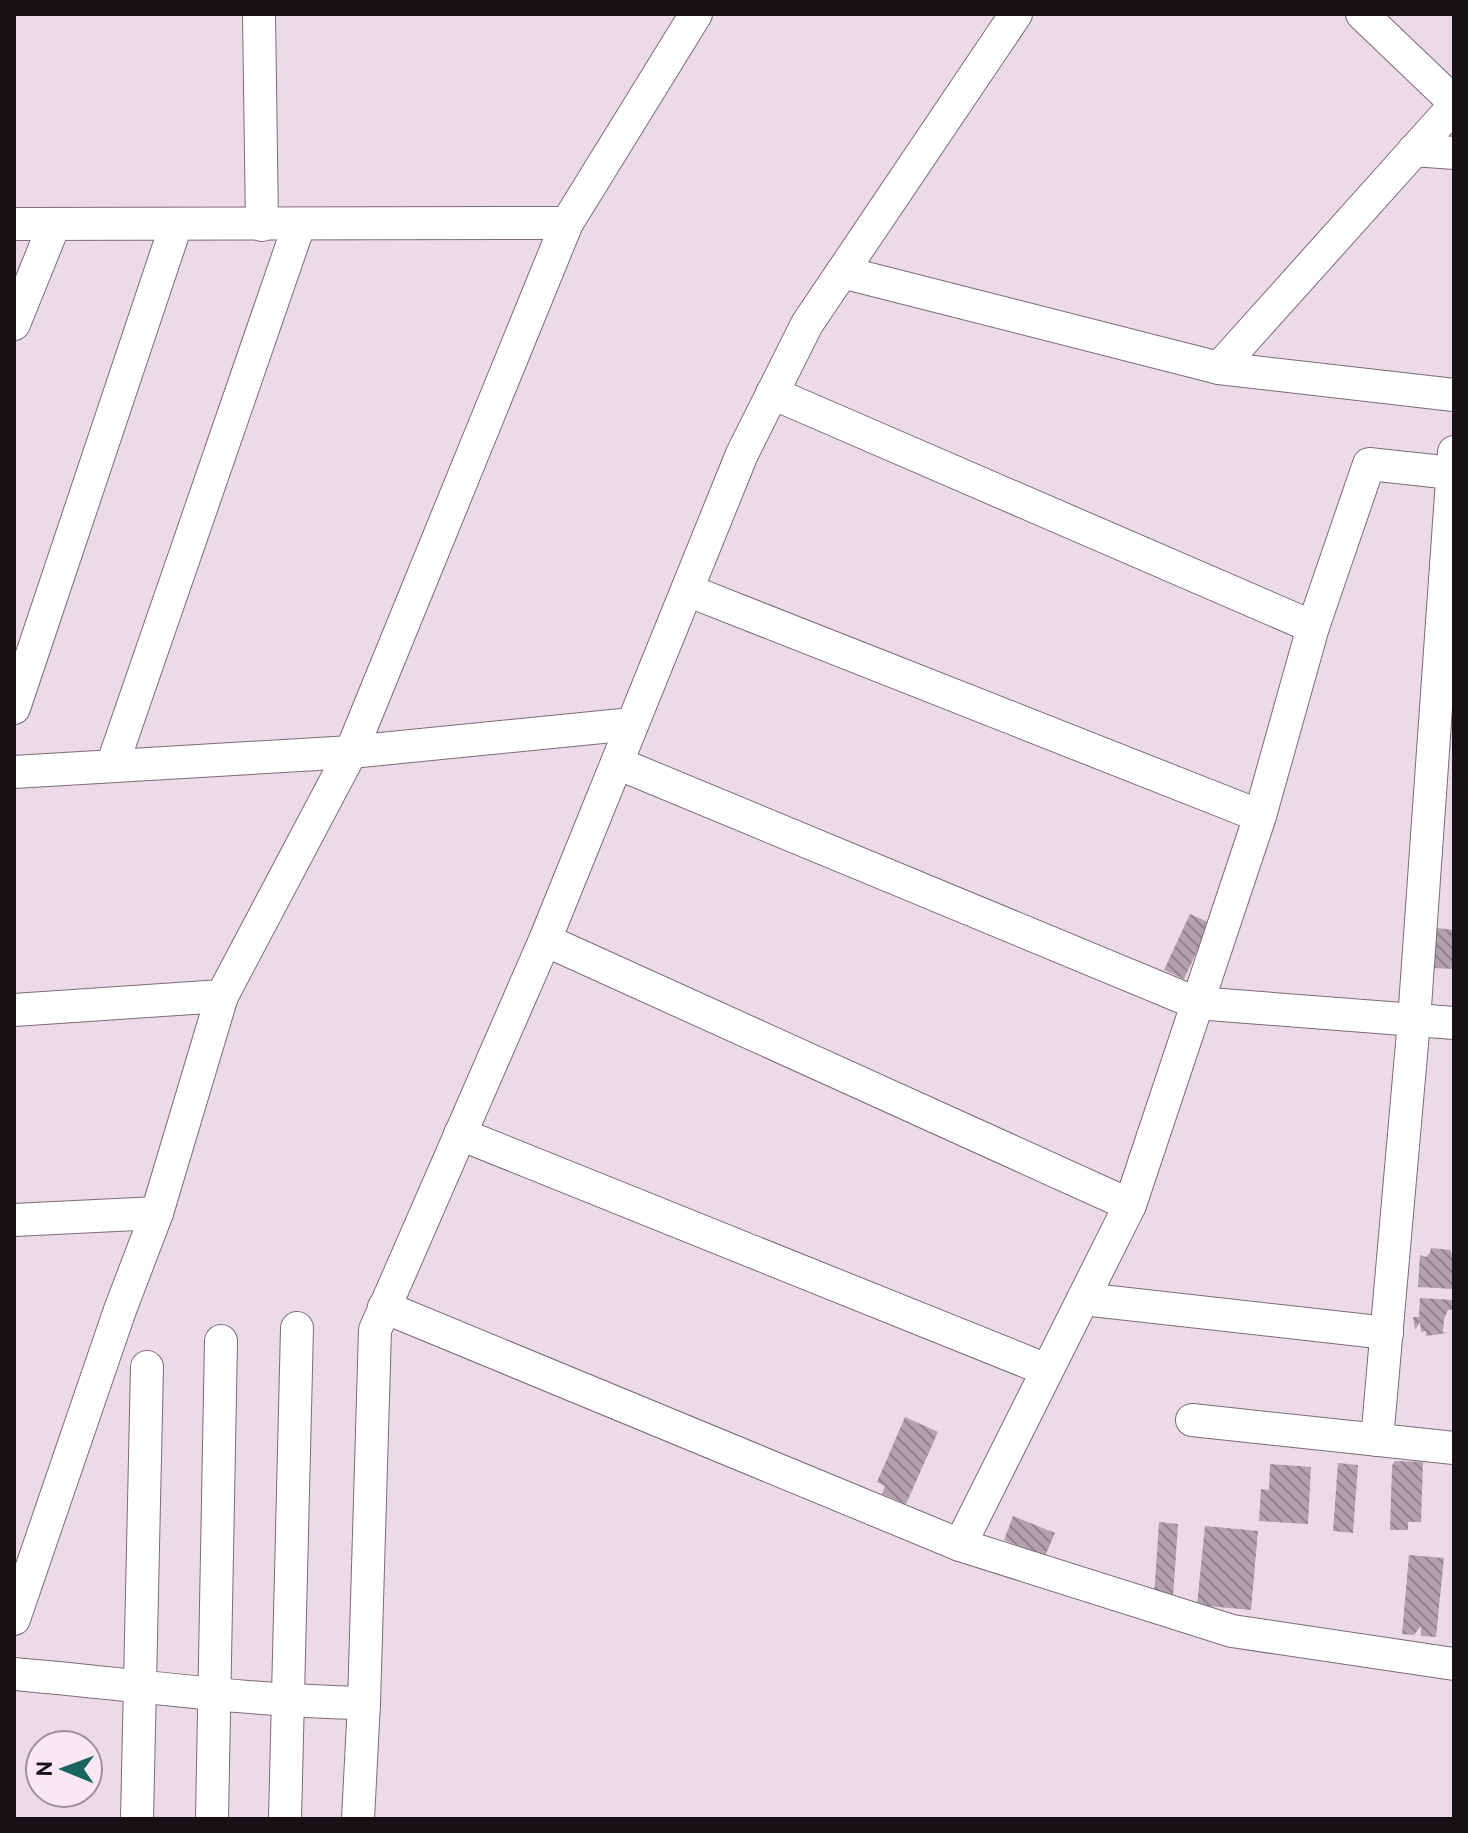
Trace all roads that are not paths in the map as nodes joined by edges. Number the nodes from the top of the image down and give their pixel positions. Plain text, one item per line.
1 (259, 14) edge
2 (696, 14) edge
3 (1016, 14) edge
4 (1362, 14) edge
5 (1454, 104) edge
6 (1414, 150) junction
7 (1454, 153) edge
8 (567, 223) junction
9 (14, 224) edge
10 (54, 225) junction
11 (176, 225) junction
12 (262, 225) junction
13 (299, 225) junction
14 (842, 272) junction
15 (14, 324) edge
16 (1219, 368) junction
17 (772, 393) junction
18 (1454, 395) edge
19 (1453, 462) edge
20 (687, 590) junction
21 (1313, 627) junction
22 (14, 708) edge
23 (632, 724) junction
24 (351, 752) junction
25 (617, 763) junction
26 (112, 766) junction
27 (14, 772) edge
28 (1260, 816) junction
29 (545, 940) junction
30 (222, 996) junction
31 (1196, 1003) junction
32 (14, 1010) edge
33 (1414, 1021) junction
34 (1454, 1023) edge
35 (460, 1134) junction
36 (1130, 1205) junction
37 (157, 1213) junction
38 (14, 1220) edge
39 (1083, 1299) junction
40 (384, 1307) junction
41 (297, 1328) dead end
42 (1387, 1333) junction
43 (221, 1341) dead end
44 (147, 1367) dead end
45 (1047, 1370) junction
46 (1192, 1420) dead end
47 (1377, 1440) junction
48 (1454, 1448) edge
49 (960, 1545) junction
50 (14, 1619) edge
51 (1454, 1664) edge
52 (14, 1674) edge
53 (140, 1685) junction
54 (215, 1695) junction
55 (288, 1702) junction
56 (364, 1703) junction
57 (137, 1819) edge
58 (212, 1819) edge
59 (285, 1819) edge
60 (358, 1819) edge

1 - 12 street
2 - 8 street
3 - 14 street
4 - 5 street
5 - 6 street
6 - 7 street
6 - 16 street
8 - 13 street
8 - 24 street
9 - 10 street
10 - 11 street
10 - 15 street
11 - 12 street
11 - 22 street
12 - 13 street
13 - 26 street
14 - 16 street
14 - 17 street
16 - 18 street
17 - 20 street
17 - 21 street
19 - 21 street
19 - 33 street
20 - 23 street
20 - 28 street
21 - 28 street
23 - 24 street
23 - 25 street
24 - 26 street
24 - 30 street
25 - 29 street
25 - 31 street
26 - 27 street
28 - 31 street
29 - 35 street
29 - 36 street
30 - 32 street
30 - 37 street
31 - 33 street
31 - 36 street
33 - 34 street
33 - 42 street
35 - 40 street
35 - 45 street
36 - 39 street
37 - 38 street
37 - 50 street
39 - 42 street
39 - 45 street
40 - 49 street
40 - 56 street
41 - 55 street
42 - 47 street
43 - 54 street
44 - 53 street
45 - 49 street
46 - 47 street
47 - 48 street
49 - 51 street
52 - 53 street
53 - 54 street
53 - 57 street
54 - 55 street
54 - 58 street
55 - 56 street
55 - 59 street
56 - 60 street

